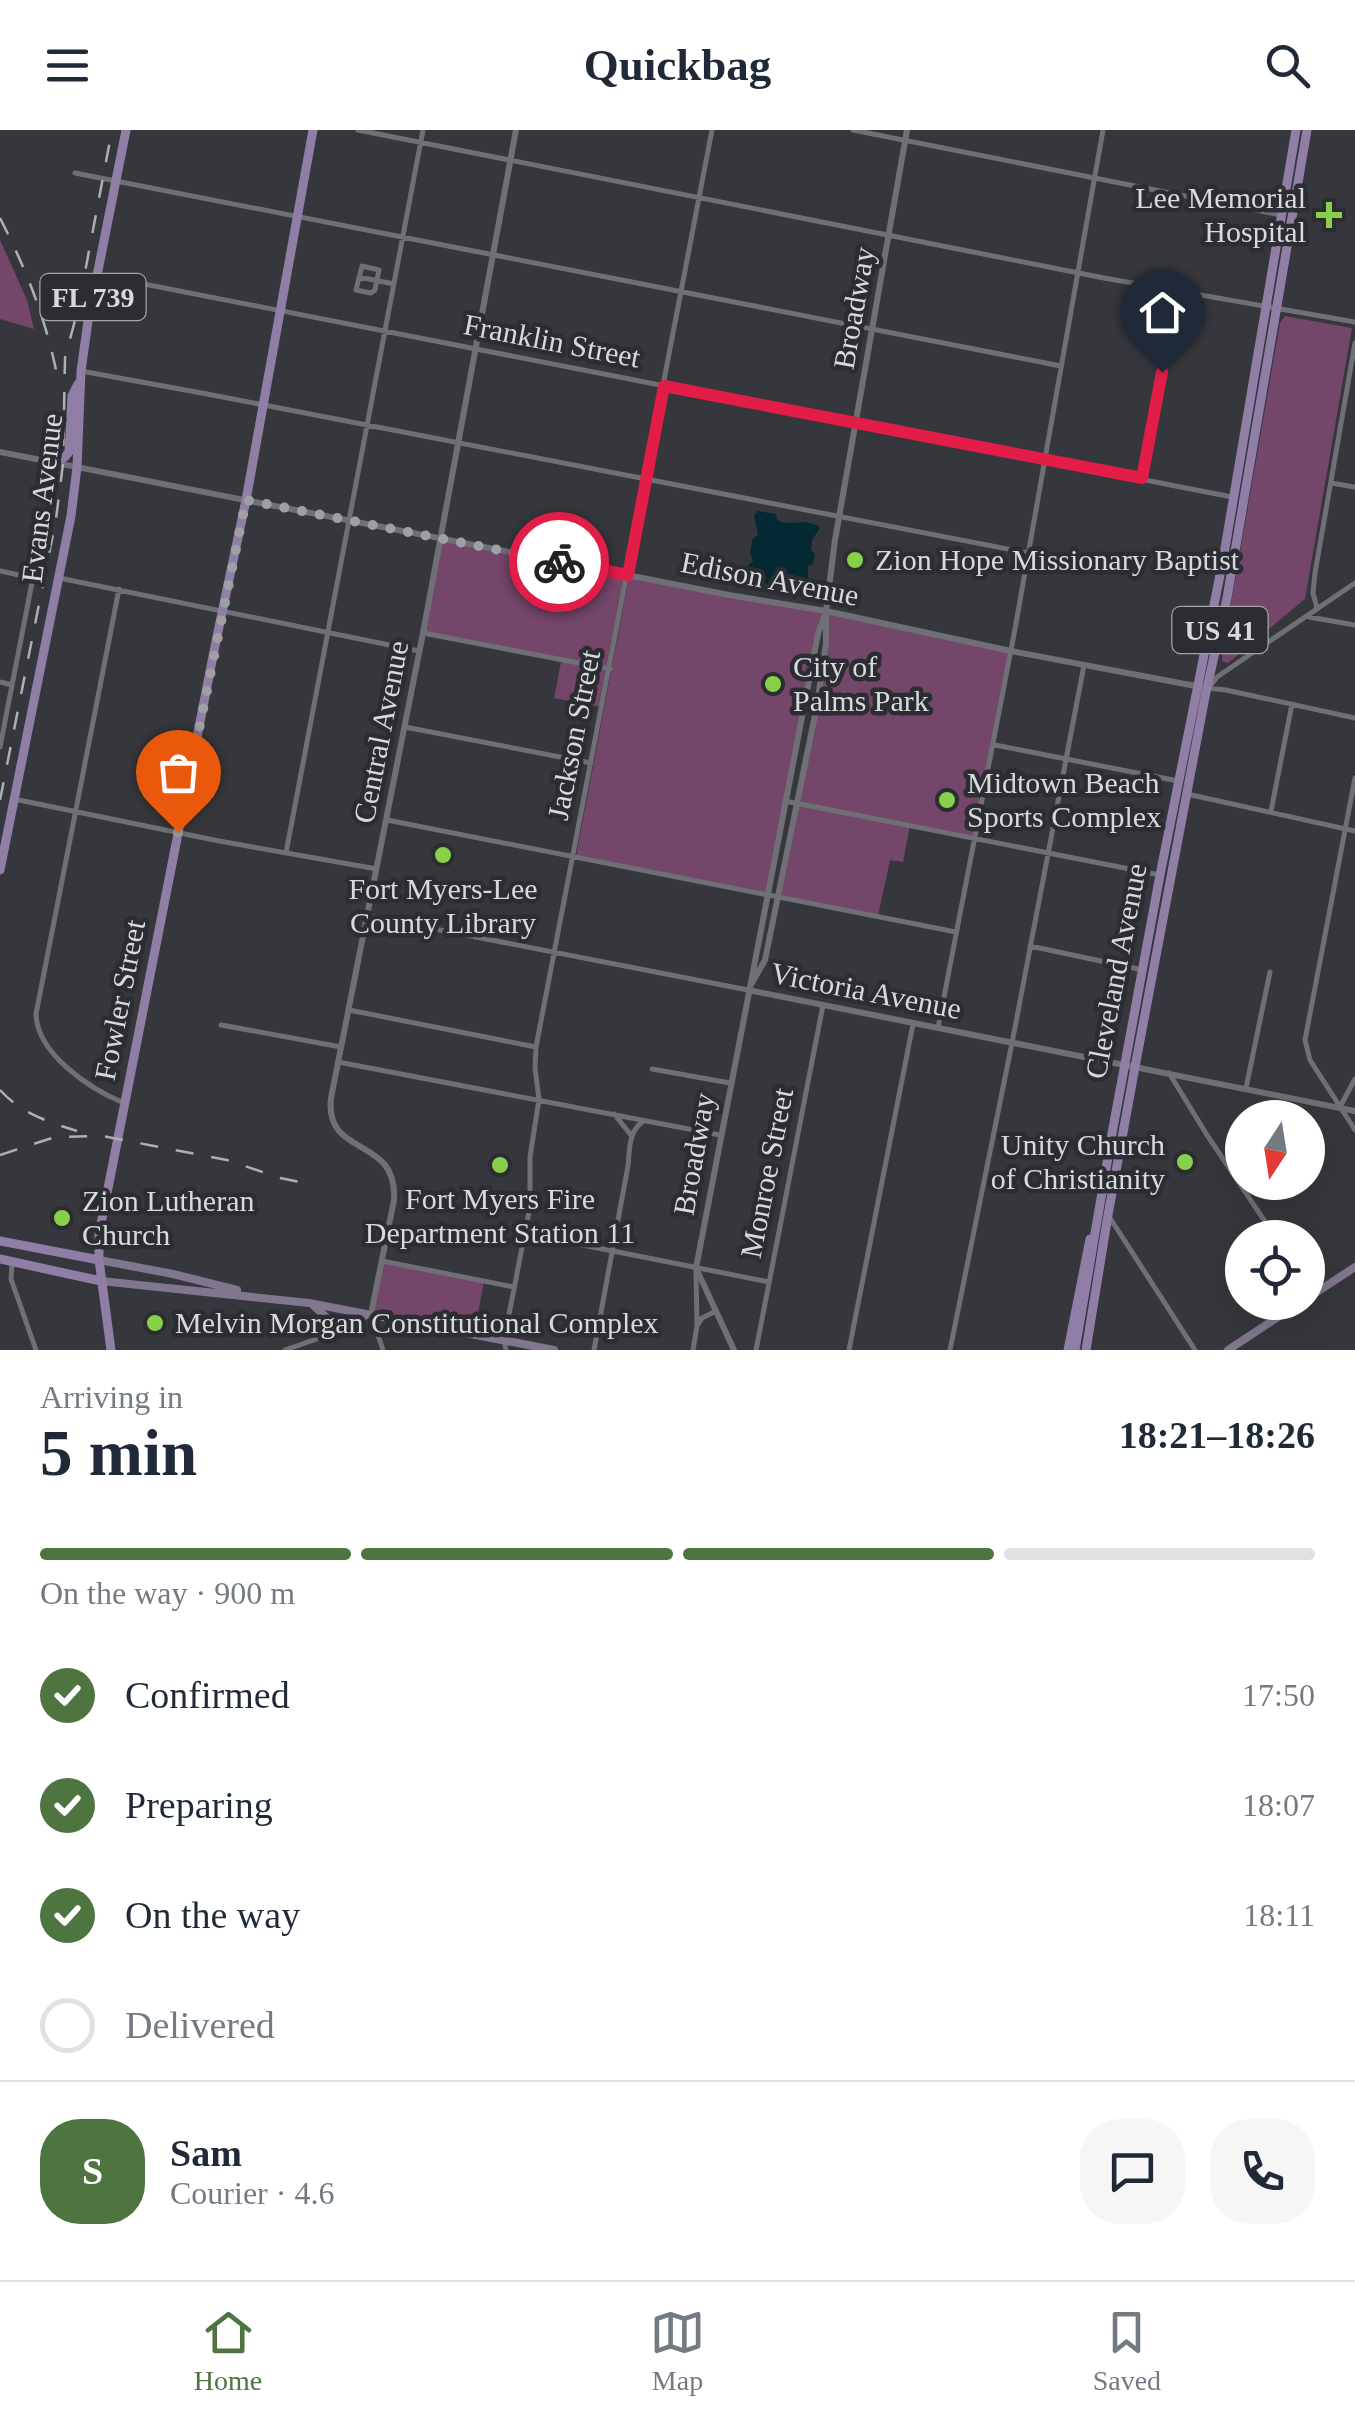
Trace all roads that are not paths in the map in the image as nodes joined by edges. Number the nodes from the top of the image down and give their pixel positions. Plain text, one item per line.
1 (126, 130) edge
2 (313, 130) edge
3 (358, 130) edge
4 (423, 130) edge
5 (516, 130) edge
6 (712, 130) edge
7 (853, 130) edge
8 (907, 130) edge
9 (1103, 130) edge
10 (1296, 130) edge
11 (1307, 130) edge
12 (905, 141) junction
13 (421, 142) junction
14 (510, 159) junction
15 (75, 173) dead end
16 (1094, 179) junction
17 (117, 181) junction
18 (700, 196) junction
19 (298, 215) junction
20 (1281, 215) junction
21 (889, 234) junction
22 (403, 237) junction
23 (493, 256) junction
24 (1078, 272) junction
25 (98, 275) junction
26 (358, 277) junction
27 (376, 280) junction
28 (394, 284) junction
29 (1177, 291) junction
30 (682, 292) junction
31 (1267, 306) junction
32 (1278, 308) junction
33 (280, 310) junction
34 (1355, 322) edge
35 (874, 328) junction
36 (385, 331) junction
37 (1355, 343) edge
38 (475, 348) junction
39 (1061, 366) junction
40 (81, 374) junction
41 (664, 386) junction
42 (263, 405) junction
43 (856, 423) junction
44 (368, 425) junction
45 (458, 443) junction
46 (0, 452) edge
47 (1045, 460) junction
48 (55, 462) junction
49 (77, 466) junction
50 (1142, 478) junction
51 (646, 480) junction
52 (1331, 483) junction
53 (1355, 486) edge
54 (1232, 497) junction
55 (246, 500) junction
56 (839, 517) junction
57 (1241, 518) junction
58 (350, 520) junction
59 (43, 526) dead end
60 (440, 538) junction
61 (1028, 553) junction
62 (0, 571) edge
63 (628, 575) junction
64 (33, 578) junction
65 (59, 578) junction
66 (1355, 583) edge
67 (119, 590) junction
68 (1317, 608) junction
69 (222, 611) junction
70 (826, 612) junction
71 (1307, 617) junction
72 (1355, 625) edge
73 (329, 632) junction
74 (423, 633) junction
75 (418, 651) junction
76 (1011, 651) junction
77 (1084, 664) junction
78 (610, 670) junction
79 (0, 682) edge
80 (12, 685) junction
81 (1202, 688) junction
82 (1292, 704) junction
83 (1355, 718) edge
84 (405, 726) junction
85 (994, 744) junction
86 (0, 747) edge
87 (1066, 758) junction
88 (592, 763) junction
89 (1355, 778) edge
90 (1178, 781) junction
91 (1187, 794) junction
92 (14, 799) junction
93 (785, 801) junction
94 (797, 804) junction
95 (76, 811) junction
96 (1271, 811) junction
97 (386, 820) junction
98 (1345, 829) junction
99 (1355, 831) edge
100 (178, 832) junction
101 (974, 838) junction
102 (286, 853) junction
103 (1048, 853) junction
104 (573, 858) junction
105 (377, 869) junction
106 (0, 870) edge
107 (1160, 875) junction
108 (768, 895) junction
109 (779, 897) junction
110 (1167, 902) junction
111 (368, 916) junction
112 (956, 932) junction
113 (1030, 946) junction
114 (555, 953) junction
115 (1143, 970) junction
116 (1270, 972) dead end
117 (748, 990) junction
118 (823, 1006) junction
119 (349, 1010) junction
120 (913, 1024) junction
121 (221, 1025) dead end
122 (938, 1028) junction
123 (1012, 1043) junction
124 (341, 1047) junction
125 (536, 1047) junction
126 (338, 1062) junction
127 (1130, 1066) junction
128 (652, 1069) dead end
129 (1169, 1073) junction
130 (1355, 1079) edge
131 (730, 1084) junction
132 (1246, 1088) junction
133 (539, 1099) junction
134 (124, 1103) junction
135 (1340, 1108) junction
136 (1355, 1110) edge
137 (613, 1114) junction
138 (644, 1120) junction
139 (1355, 1130) edge
140 (631, 1135) junction
141 (720, 1135) junction
142 (1104, 1211) junction
143 (1264, 1220) edge
144 (526, 1234) junction
145 (0, 1241) edge
146 (611, 1250) junction
147 (0, 1260) edge
148 (98, 1260) junction
149 (382, 1261) junction
150 (12, 1262) junction
151 (696, 1268) junction
152 (1354, 1271) edge
153 (101, 1281) junction
154 (200, 1281) junction
155 (769, 1282) junction
156 (130, 1284) junction
157 (1325, 1285) edge
158 (514, 1287) junction
159 (260, 1296) junction
160 (309, 1303) junction
161 (716, 1311) junction
162 (372, 1314) junction
163 (1274, 1320) edge
164 (697, 1326) junction
165 (323, 1336) junction
166 (505, 1345) edge
167 (1070, 1349) edge
168 (36, 1350) edge
169 (111, 1350) edge
170 (284, 1350) edge
171 (384, 1350) edge
172 (554, 1350) edge
173 (594, 1350) edge
174 (693, 1350) edge
175 (734, 1350) edge
176 (756, 1350) edge
177 (849, 1350) edge
178 (950, 1350) edge
179 (1086, 1350) edge
180 (1194, 1350) edge
181 (1228, 1350) edge

1 - 17 main road, Evans Avenue / FL 739
2 - 19 main road, Fowler Street
3 - 13 street
4 - 13 street
5 - 14 street, Central Avenue
6 - 18 street, Jackson Street
7 - 12 street
8 - 12 street, Broadway
9 - 16 street
10 - 20 main road, Cleveland Avenue / US 41
11 - 32 main road, Cleveland Avenue / US 41
12 - 16 street
12 - 21 street, Broadway
13 - 14 street
13 - 22 street
14 - 18 street
14 - 23 street, Central Avenue
15 - 17 street
16 - 20 street
16 - 24 street
17 - 19 street
17 - 25 main road, Evans Avenue / FL 739
18 - 21 street
18 - 30 street, Jackson Street
19 - 22 street
19 - 33 main road, Fowler Street
20 - 31 main road, Cleveland Avenue / US 41
21 - 24 street
21 - 35 street, Broadway
22 - 23 street
22 - 28 street
23 - 30 street
23 - 38 street, Central Avenue
24 - 29 street
24 - 39 street
25 - 33 street, Franklin Street
25 - 40 main road, Evans Avenue / FL 739
26 - 27 street
26 - 27 street
26 - 27 street
27 - 28 street
28 - 36 street
29 - 31 street
29 - 50 street
30 - 35 street
30 - 41 street, Jackson Street
31 - 32 street
31 - 54 main road, Cleveland Avenue / US 41
32 - 34 street
32 - 57 main road, Cleveland Avenue / US 41
33 - 36 street, Franklin Street
33 - 42 main road, Fowler Street
35 - 39 street
35 - 43 street, Broadway
36 - 38 street, Franklin Street
36 - 44 street
37 - 52 street
38 - 41 street, Franklin Street
38 - 45 street, Central Avenue
39 - 47 street
40 - 42 street
40 - 48 main road
40 - 49 main road, Evans Avenue / FL 739
41 - 43 street, Franklin Street
41 - 51 street, Jackson Street
42 - 44 street
42 - 55 main road, Fowler Street
43 - 47 street, Franklin Street
43 - 56 street, Broadway
44 - 45 street
44 - 58 street
45 - 51 street
45 - 60 street, Central Avenue
46 - 48 street, Edison Avenue
47 - 50 street, Franklin Street
47 - 61 street
48 - 49 street, Edison Avenue
49 - 55 street, Edison Avenue
49 - 65 main road, Evans Avenue / FL 739
50 - 54 street, Franklin Street
51 - 56 street
51 - 63 street, Jackson Street
52 - 53 street
52 - 68 street
54 - 57 main road
54 - 81 main road, Cleveland Avenue / US 41
55 - 58 street, Edison Avenue
55 - 69 main road, Fowler Street
56 - 61 street
56 - 70 street, Broadway
57 - 81 main road, Cleveland Avenue / US 41
58 - 60 street, Edison Avenue
58 - 73 street
59 - 64 street
60 - 63 street, Edison Avenue
60 - 74 street, Central Avenue
61 - 76 street
62 - 64 street
63 - 70 street, Edison Avenue
63 - 78 street, Jackson Street
64 - 80 street
65 - 67 street
65 - 92 main road, Evans Avenue / FL 739
66 - 68 street
67 - 69 street
67 - 95 street
68 - 71 street
69 - 73 street
69 - 100 main road, Fowler Street
70 - 76 street, Edison Avenue
70 - 93 street, Broadway
70 - 94 street, Broadway
71 - 72 street
71 - 81 street
73 - 75 street
73 - 102 street
74 - 75 street, Central Avenue
74 - 78 street
75 - 84 street, Central Avenue
76 - 77 street, Edison Avenue
76 - 85 street
77 - 81 street, Edison Avenue
77 - 87 street
78 - 88 street, Jackson Street
79 - 80 street
80 - 86 street
81 - 82 street, Edison Avenue
81 - 90 main road, Cleveland Avenue / US 41
81 - 91 main road, Cleveland Avenue / US 41
82 - 83 street, Edison Avenue
82 - 96 street
84 - 88 street
84 - 97 street, Central Avenue
85 - 87 street
85 - 101 street
87 - 90 street
87 - 103 street
88 - 104 street, Jackson Street
89 - 98 street
90 - 107 main road, Cleveland Avenue / US 41
91 - 96 street
91 - 110 main road, Cleveland Avenue / US 41
92 - 95 street
92 - 106 main road, Evans Avenue / FL 739
93 - 94 street
93 - 108 street, Broadway
94 - 101 street
94 - 109 street, Broadway
95 - 100 street
95 - 134 street
96 - 98 street
97 - 104 street
97 - 105 street, Central Avenue
98 - 99 street
98 - 135 street
100 - 102 street
100 - 134 main road, Fowler Street
101 - 103 street
101 - 112 street
102 - 105 street
103 - 107 street
103 - 113 street
104 - 108 street
104 - 114 street, Jackson Street
105 - 111 street, Central Avenue
107 - 110 main road
107 - 115 main road, Cleveland Avenue / US 41
108 - 109 street
108 - 117 street, Broadway
109 - 112 street
109 - 117 street, Broadway
110 - 127 main road, Cleveland Avenue / US 41
111 - 114 street, Victoria Avenue
111 - 119 street, Central Avenue
112 - 122 street
113 - 115 street
113 - 123 street
114 - 117 street, Victoria Avenue
114 - 125 street, Jackson Street
115 - 127 main road, Cleveland Avenue / US 41
116 - 132 street
117 - 118 street, Victoria Avenue
117 - 131 street, Broadway
118 - 120 street, Victoria Avenue
118 - 155 street, Monroe Street
119 - 124 street, Central Avenue
119 - 125 street
120 - 122 street, Victoria Avenue
120 - 177 street
121 - 124 street
122 - 123 street, Victoria Avenue
123 - 127 street, Victoria Avenue
123 - 178 street
124 - 126 street, Central Avenue
125 - 133 street, Jackson Street
126 - 133 street
126 - 149 street, Central Avenue
127 - 129 street, Victoria Avenue
127 - 142 main road, Cleveland Avenue / US 41
128 - 131 street
129 - 132 street, Victoria Avenue
129 - 143 street
130 - 135 street
131 - 141 street, Broadway
132 - 135 street, Victoria Avenue
133 - 137 street
133 - 144 street, Jackson Street
134 - 148 main road, Fowler Street
135 - 136 street, Victoria Avenue
135 - 139 street
137 - 138 street
137 - 140 street
138 - 140 street
138 - 141 street
140 - 146 street
141 - 151 street, Broadway
142 - 167 main road, Cleveland Avenue / US 41
142 - 179 main road, Cleveland Avenue / US 41
142 - 180 street
144 - 146 street
144 - 158 street, Jackson Street
145 - 148 main road
146 - 151 street
146 - 173 street
147 - 150 main road
148 - 153 main road, Fowler Street
148 - 154 main road
149 - 158 street
149 - 162 street, Central Avenue
150 - 153 main road
150 - 168 street
151 - 155 street
151 - 161 street, Monroe Street
151 - 164 street, Broadway
152 - 157 main road
153 - 156 main road
153 - 169 main road, Fowler Street
154 - 156 main road
154 - 159 main road
155 - 176 street, Monroe Street
156 - 159 main road
158 - 166 street, Jackson Street
159 - 160 main road
160 - 162 main road
160 - 165 main road
161 - 164 street
161 - 175 street, Monroe Street
162 - 165 street
162 - 166 main road
162 - 171 street
163 - 181 main road
164 - 174 street, Broadway
165 - 170 street
166 - 172 main road

